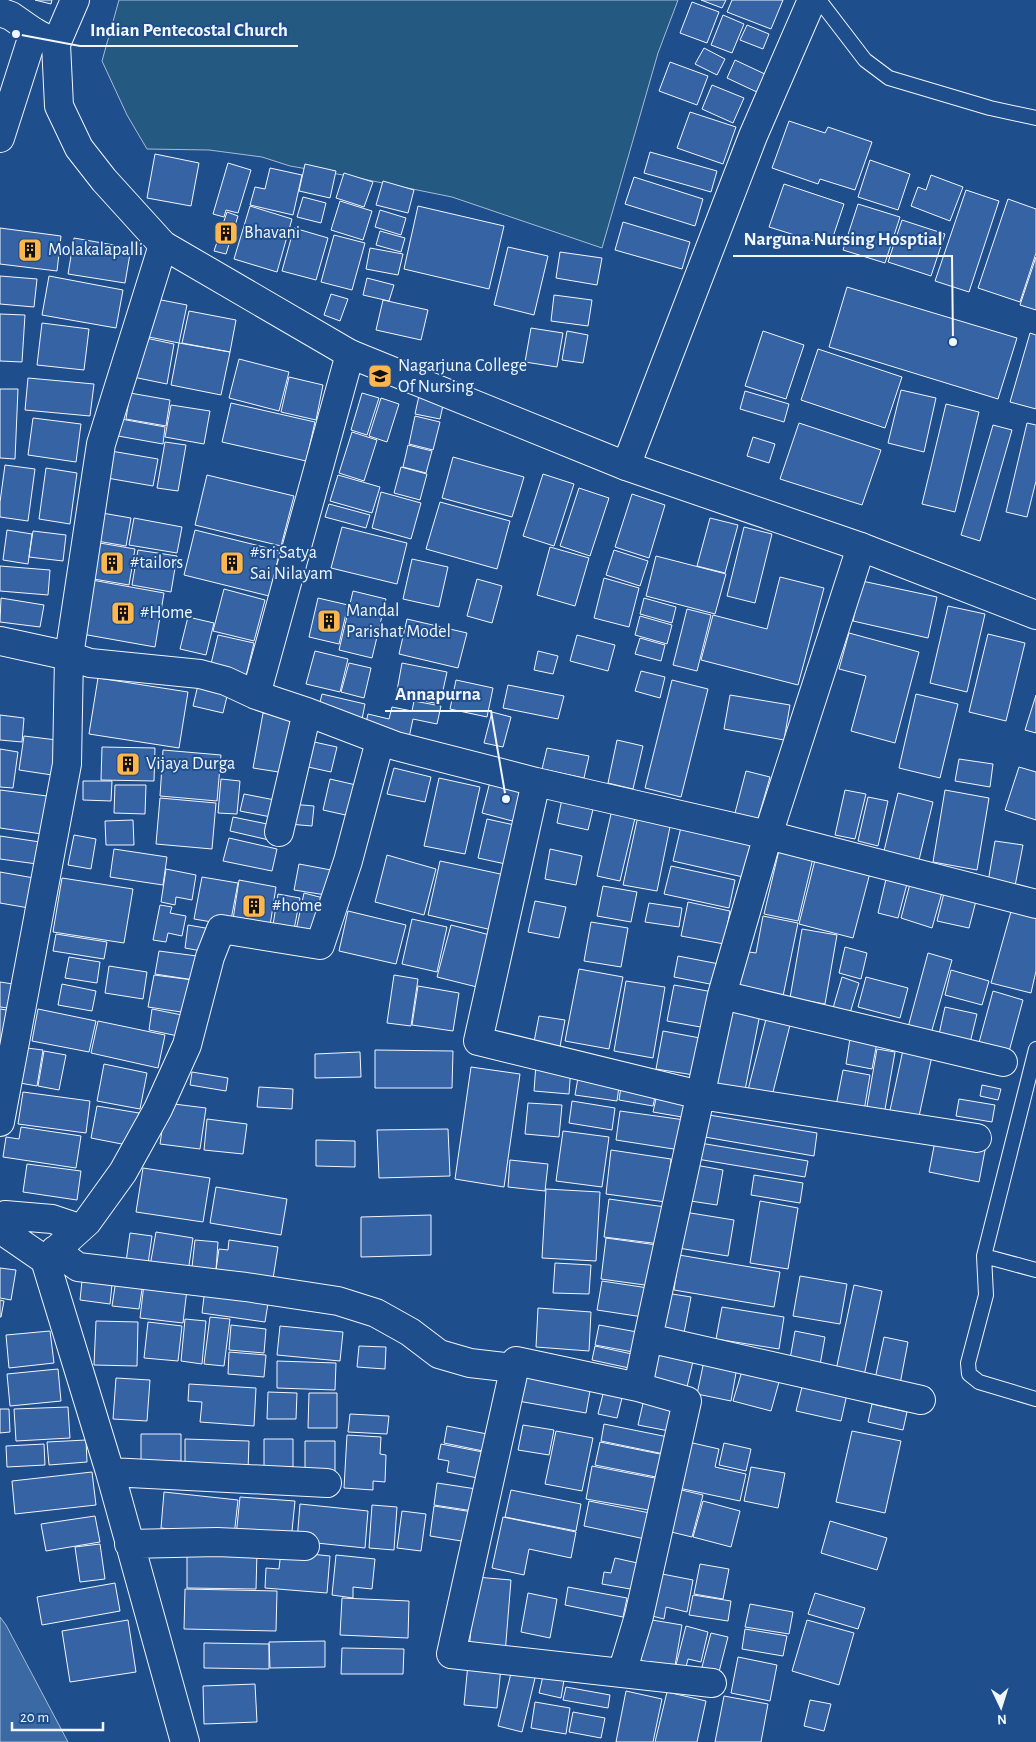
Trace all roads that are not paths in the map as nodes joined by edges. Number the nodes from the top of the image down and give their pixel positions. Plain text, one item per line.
1 (75, 0) edge
2 (812, 0) edge
3 (819, 0) edge
4 (0, 12) edge
5 (45, 38) junction
6 (1036, 118) edge
7 (0, 138) edge
8 (163, 245) junction
9 (350, 354) junction
10 (626, 466) junction
11 (861, 547) junction
12 (1036, 615) edge
13 (0, 641) edge
14 (69, 656) junction
15 (256, 695) junction
16 (307, 712) junction
17 (380, 741) junction
18 (536, 782) junction
19 (279, 832) dead end
20 (768, 835) junction
21 (1036, 904) edge
22 (722, 995) junction
23 (1036, 1049) edge
24 (1003, 1062) dead end
25 (700, 1095) junction
26 (1, 1108) edge
27 (977, 1138) dead end
28 (0, 1219) edge
29 (79, 1228) junction
30 (0, 1229) edge
31 (50, 1255) junction
32 (984, 1256) junction
33 (1036, 1270) edge
34 (648, 1338) junction
35 (514, 1368) junction
36 (638, 1386) junction
37 (1036, 1399) edge
38 (921, 1400) dead end
39 (110, 1472) junction
40 (327, 1483) dead end
41 (130, 1544) junction
42 (305, 1546) dead end
43 (622, 1673) junction
44 (712, 1683) dead end
45 (185, 1742) edge

1 - 5 street
2 - 10 street
3 - 6 lane
4 - 5 street
5 - 7 street
5 - 8 street
8 - 9 street
8 - 14 street
9 - 10 street
9 - 15 street
10 - 11 street
11 - 12 street
11 - 20 street
13 - 14 street
14 - 15 street
14 - 26 street
15 - 16 street
16 - 17 street
16 - 19 street
17 - 18 street
17 - 29 street
18 - 20 street
18 - 25 street
20 - 21 street
20 - 22 street
22 - 24 street
22 - 25 street
23 - 32 lane
25 - 27 street
25 - 34 street
28 - 29 street
29 - 31 street
30 - 31 street
31 - 35 street
31 - 39 street
32 - 33 lane
32 - 37 lane
34 - 36 street
34 - 38 street
35 - 36 street
35 - 43 street
36 - 43 street
39 - 40 street
39 - 41 street
41 - 42 street
41 - 45 street
43 - 44 street

